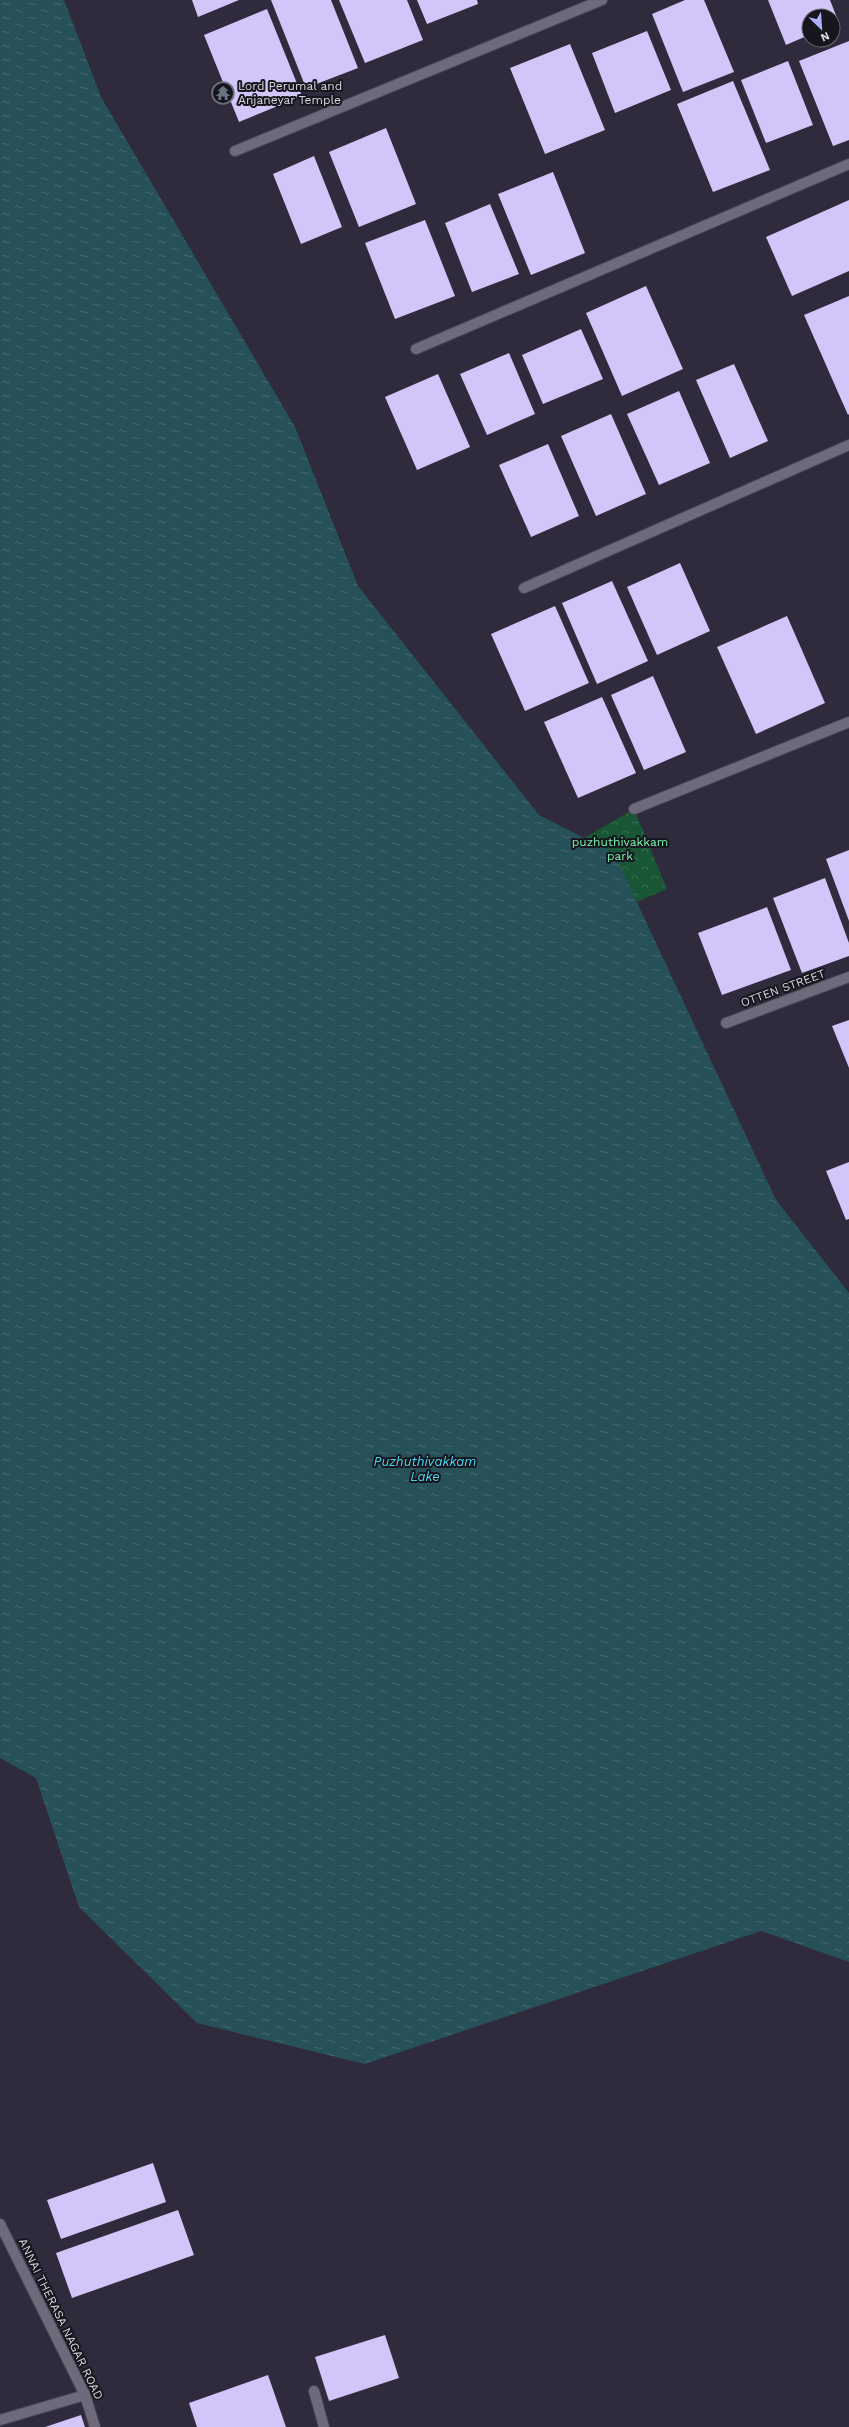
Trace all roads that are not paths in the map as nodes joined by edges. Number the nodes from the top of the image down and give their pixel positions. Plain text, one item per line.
1 (602, 0) edge
2 (235, 151) dead end
3 (849, 164) edge
4 (416, 349) dead end
5 (849, 445) edge
6 (524, 588) dead end
7 (849, 722) edge
8 (634, 809) dead end
9 (849, 977) edge
10 (726, 1023) dead end
11 (0, 2224) edge
12 (314, 2391) dead end
13 (85, 2395) junction
14 (0, 2420) edge
15 (95, 2427) edge
16 (324, 2427) edge

1 - 2 street
3 - 4 street
5 - 6 street
7 - 8 street
9 - 10 street, OTTEN STREET
11 - 13 street, ANNAI THERASA NAGAR ROAD
12 - 16 street
13 - 14 street
13 - 15 street, ANNAI THERASA NAGAR ROAD

